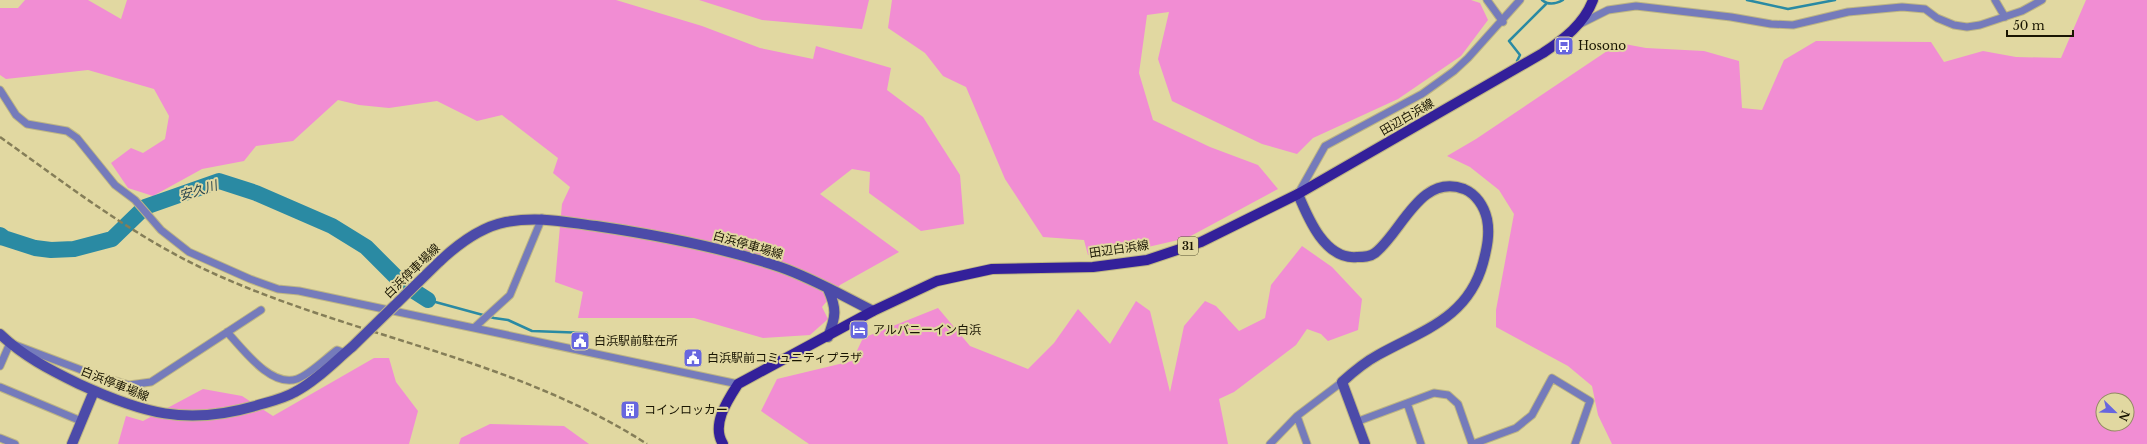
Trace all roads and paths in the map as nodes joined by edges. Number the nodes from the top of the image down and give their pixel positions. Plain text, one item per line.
1 (1487, 0) edge
2 (1520, 0) edge
3 (1593, 0) edge
4 (1995, 0) edge
5 (2042, 0) edge
6 (2005, 17) junction
7 (1502, 22) junction
8 (1580, 24) junction
9 (0, 90) edge
10 (1298, 194) junction
11 (542, 218) junction
12 (828, 289) junction
13 (261, 310) dead end
14 (873, 311) junction
15 (475, 327) junction
16 (227, 332) junction
17 (0, 334) edge
18 (828, 336) junction
19 (10, 343) junction
20 (349, 350) junction
21 (0, 366) edge
22 (1342, 382) junction
23 (738, 384) junction
24 (0, 386) edge
25 (94, 390) junction
26 (1407, 403) junction
27 (1297, 416) junction
28 (81, 421) junction
29 (1356, 422) junction
30 (0, 438) edge
31 (15, 444) edge
32 (72, 444) edge
33 (723, 444) edge
34 (1270, 444) edge
35 (1307, 444) edge
36 (1365, 444) edge
37 (1421, 444) edge
38 (1473, 444) edge
39 (1575, 444) edge

1 - 7 street
2 - 7 street
3 - 8 main road, 田辺白浜線 / 31
4 - 6 street
5 - 6 street
6 - 8 street
7 - 10 street
8 - 10 main road, 田辺白浜線 / 31
9 - 15 street
10 - 14 main road, 田辺白浜線 / 31
10 - 22 main road
11 - 12 main road, 白浜停車場線
11 - 15 street
11 - 20 main road, 白浜停車場線, bridge
12 - 14 main road, 白浜停車場線
12 - 18 main road
13 - 16 street
14 - 18 main road, 田辺白浜線 / 31
15 - 23 street
16 - 19 street
16 - 20 street
17 - 19 main road, 白浜停車場線
18 - 23 main road, 田辺白浜線 / 31
19 - 21 street
19 - 25 main road, 白浜停車場線
20 - 25 main road, 白浜停車場線
22 - 27 street
22 - 29 main road
23 - 33 main road
24 - 28 street
25 - 28 main road
26 - 29 street
26 - 37 street
26 - 38 street
27 - 34 street
27 - 35 street
28 - 32 main road
29 - 36 main road
30 - 31 street
38 - 39 street

